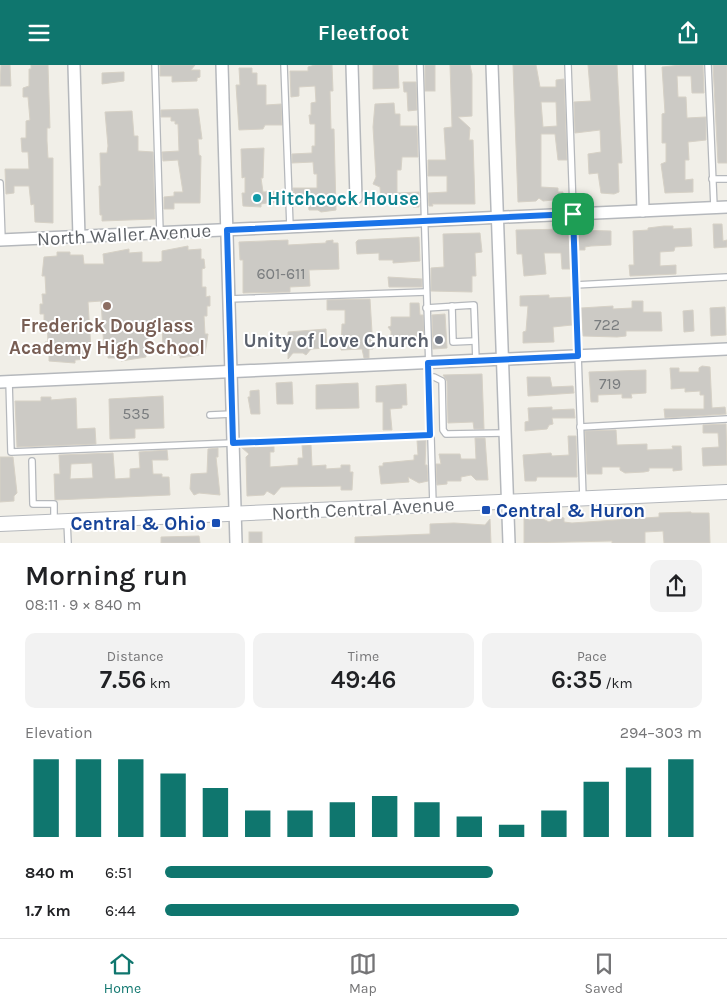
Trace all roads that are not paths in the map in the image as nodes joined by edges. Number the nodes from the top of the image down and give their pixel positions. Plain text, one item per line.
1 (74, 65) edge
2 (155, 65) edge
3 (222, 65) edge
4 (284, 65) edge
5 (352, 65) edge
6 (420, 65) edge
7 (492, 65) edge
8 (568, 65) edge
9 (639, 65) edge
10 (708, 65) edge
11 (712, 179) junction
12 (727, 179) edge
13 (0, 183) edge
14 (356, 199) dead end
15 (714, 207) junction
16 (727, 207) edge
17 (643, 211) junction
18 (573, 214) junction
19 (498, 217) junction
20 (424, 221) junction
21 (290, 227) junction
22 (227, 230) junction
23 (160, 233) junction
24 (79, 237) junction
25 (1, 240) edge
26 (727, 277) edge
27 (575, 285) junction
28 (426, 292) junction
29 (229, 299) junction
30 (452, 306) junction
31 (426, 307) junction
32 (476, 341) junction
33 (727, 349) edge
34 (578, 356) junction
35 (503, 359) junction
36 (476, 361) junction
37 (428, 363) junction
38 (231, 371) junction
39 (428, 377) junction
40 (4, 382) edge
41 (232, 414) junction
42 (210, 415) dead end
43 (727, 419) edge
44 (580, 427) junction
45 (505, 433) junction
46 (430, 435) junction
47 (233, 443) junction
48 (32, 461) dead end
49 (727, 492) edge
50 (583, 498) junction
51 (508, 502) junction
52 (433, 505) junction
53 (236, 514) junction
54 (61, 522) junction
55 (0, 524) edge
56 (68, 543) edge
57 (236, 543) edge
58 (509, 543) edge

1 - 24 street
2 - 23 lane
3 - 22 street
4 - 21 lane
5 - 14 street
6 - 20 lane
7 - 19 street
8 - 18 lane
9 - 17 street
10 - 11 lane
11 - 12 lane
11 - 15 lane
13 - 25 lane
15 - 16 street, North Waller Avenue
15 - 17 street, North Waller Avenue
17 - 18 street, North Waller Avenue
18 - 19 street, North Waller Avenue
18 - 27 lane
19 - 20 street, North Waller Avenue
19 - 35 street
20 - 21 street, North Waller Avenue
20 - 28 lane
21 - 22 street, North Waller Avenue
22 - 23 street, North Waller Avenue
22 - 29 street
23 - 24 street, North Waller Avenue
24 - 25 street, North Waller Avenue
26 - 27 lane
27 - 34 lane
28 - 29 lane
28 - 31 lane
29 - 38 street
30 - 31 lane
30 - 32 lane
30 - 32 lane
31 - 37 lane
32 - 36 lane
33 - 34 street
34 - 35 street
34 - 44 lane
35 - 36 street
35 - 45 street
36 - 37 street
37 - 38 street
37 - 39 lane
38 - 40 street
38 - 41 street
39 - 45 lane
39 - 46 lane
40 - 47 lane
41 - 42 lane
41 - 47 street
43 - 44 lane
44 - 50 lane
45 - 51 street
46 - 47 lane
46 - 52 lane
47 - 53 street
48 - 54 lane
49 - 50 street, North Central Avenue
50 - 51 street, North Central Avenue
51 - 52 street, North Central Avenue
51 - 58 street
52 - 53 street, North Central Avenue
53 - 54 street, North Central Avenue
53 - 57 street
54 - 55 street, North Central Avenue
54 - 56 lane

